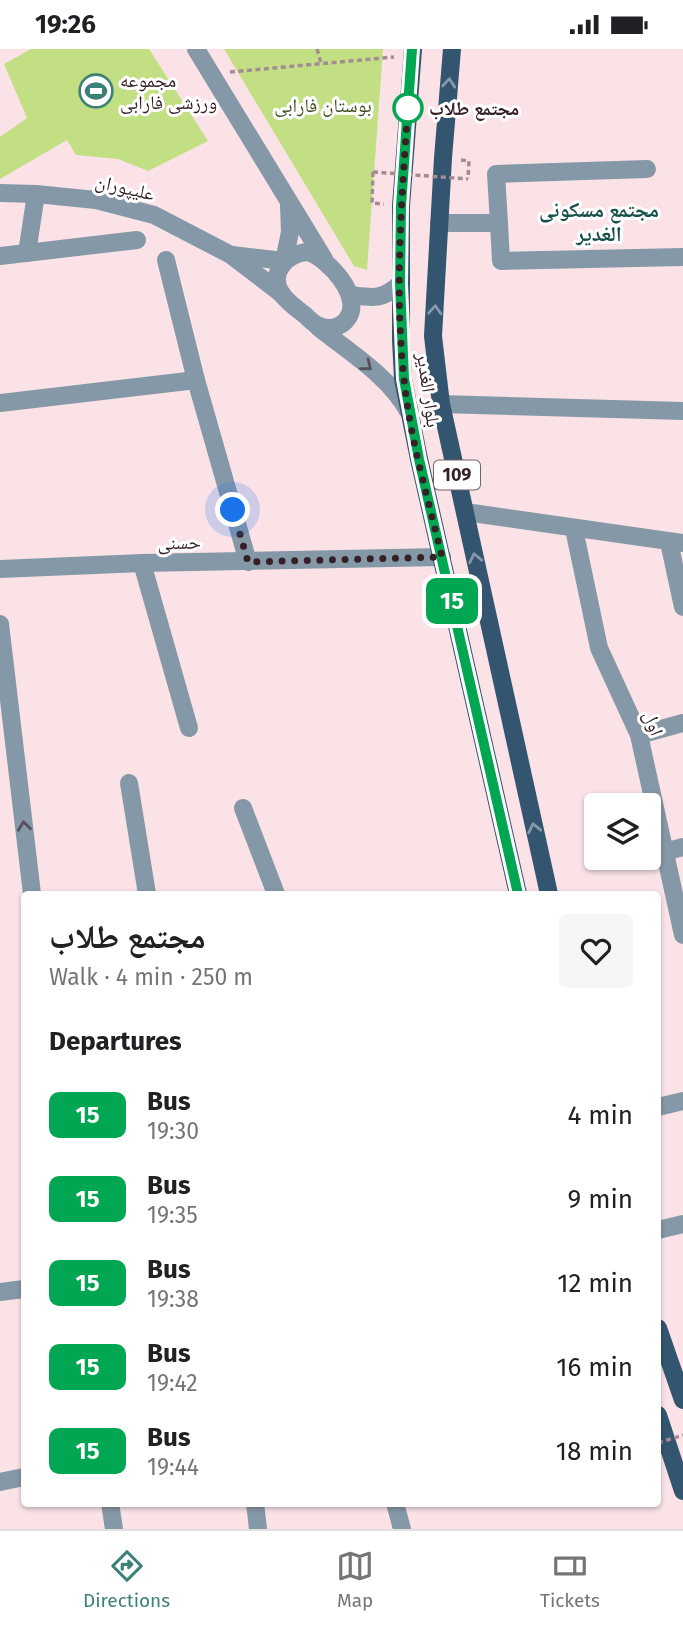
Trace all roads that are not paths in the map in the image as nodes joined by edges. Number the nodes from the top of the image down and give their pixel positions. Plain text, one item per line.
1 (195, 49) edge
2 (452, 49) edge
3 (412, 52) edge
4 (647, 169) dead end
5 (0, 193) edge
6 (36, 194) junction
7 (289, 203) junction
8 (439, 223) junction
9 (499, 223) junction
10 (137, 240) dead end
11 (27, 253) junction
12 (231, 255) junction
13 (0, 256) edge
14 (683, 257) edge
15 (324, 259) junction
16 (166, 260) dead end
17 (284, 261) junction
18 (400, 284) junction
19 (282, 294) junction
20 (351, 295) junction
21 (318, 327) junction
22 (196, 380) junction
23 (0, 403) edge
24 (441, 404) junction
25 (408, 411) junction
26 (683, 411) edge
27 (465, 512) junction
28 (574, 529) junction
29 (676, 543) edge
30 (442, 557) junction
31 (248, 562) junction
32 (142, 563) junction
33 (0, 569) edge
34 (683, 607) edge
35 (0, 624) edge
36 (683, 723) edge
37 (189, 728) dead end
38 (639, 735) junction
39 (129, 783) dead end
40 (243, 808) dead end
41 (683, 847) edge
42 (664, 852) junction
43 (32, 891) edge
44 (147, 891) edge
45 (275, 891) edge
46 (517, 891) edge
47 (548, 891) edge
48 (683, 935) edge
49 (683, 1101) edge
50 (661, 1106) edge
51 (683, 1224) edge
52 (661, 1229) edge
53 (21, 1289) edge
54 (0, 1292) edge
55 (661, 1337) edge
56 (683, 1400) edge
57 (661, 1424) edge
58 (21, 1478) edge
59 (0, 1482) edge
60 (683, 1491) edge
61 (111, 1507) edge
62 (255, 1507) edge
63 (396, 1507) edge
64 (114, 1529) edge
65 (258, 1529) edge
66 (402, 1529) edge

1 - 7 street
8 -> 2 main road, بلوار الغدیر / 109
3 - 18 main road, بلوار الغدیر / 109
4 - 9 street
5 - 6 street, علیپوران
6 - 11 street
6 - 12 street, علیپوران
7 - 15 street
7 - 17 street
8 - 9 street
24 -> 8 main road, بلوار الغدیر / 109
9 - 14 street
10 - 11 street
11 - 13 street
12 - 17 street
12 - 19 street
15 - 17 street
15 - 20 street
16 - 22 street
17 - 19 street
18 - 20 street
18 - 25 main road, بلوار الغدیر / 109
19 - 21 street
20 - 21 street
21 -> 25 street
22 - 23 street
22 - 31 street
24 - 26 street
24 - 27 main road, بلوار الغدیر / 109
25 - 30 main road, بلوار الغدیر / 109
27 - 28 street
47 -> 27 main road, بلوار الغدیر / 109
28 - 29 street
28 - 38 street, اول
29 - 34 street
30 - 31 street, حسنی
30 - 46 main road, بلوار الغدیر / 109
31 - 32 street, حسنی
32 - 33 street, حسنی
32 - 37 street
43 -> 35 street
36 - 38 street
38 - 42 street, اول
39 - 44 street
40 - 45 street
41 - 42 street
42 - 48 street, اول
49 - 50 street
51 - 52 street
53 - 54 street
55 - 56 main road
57 - 60 main road
58 - 59 street
61 - 64 street
62 - 65 street
63 - 66 street

